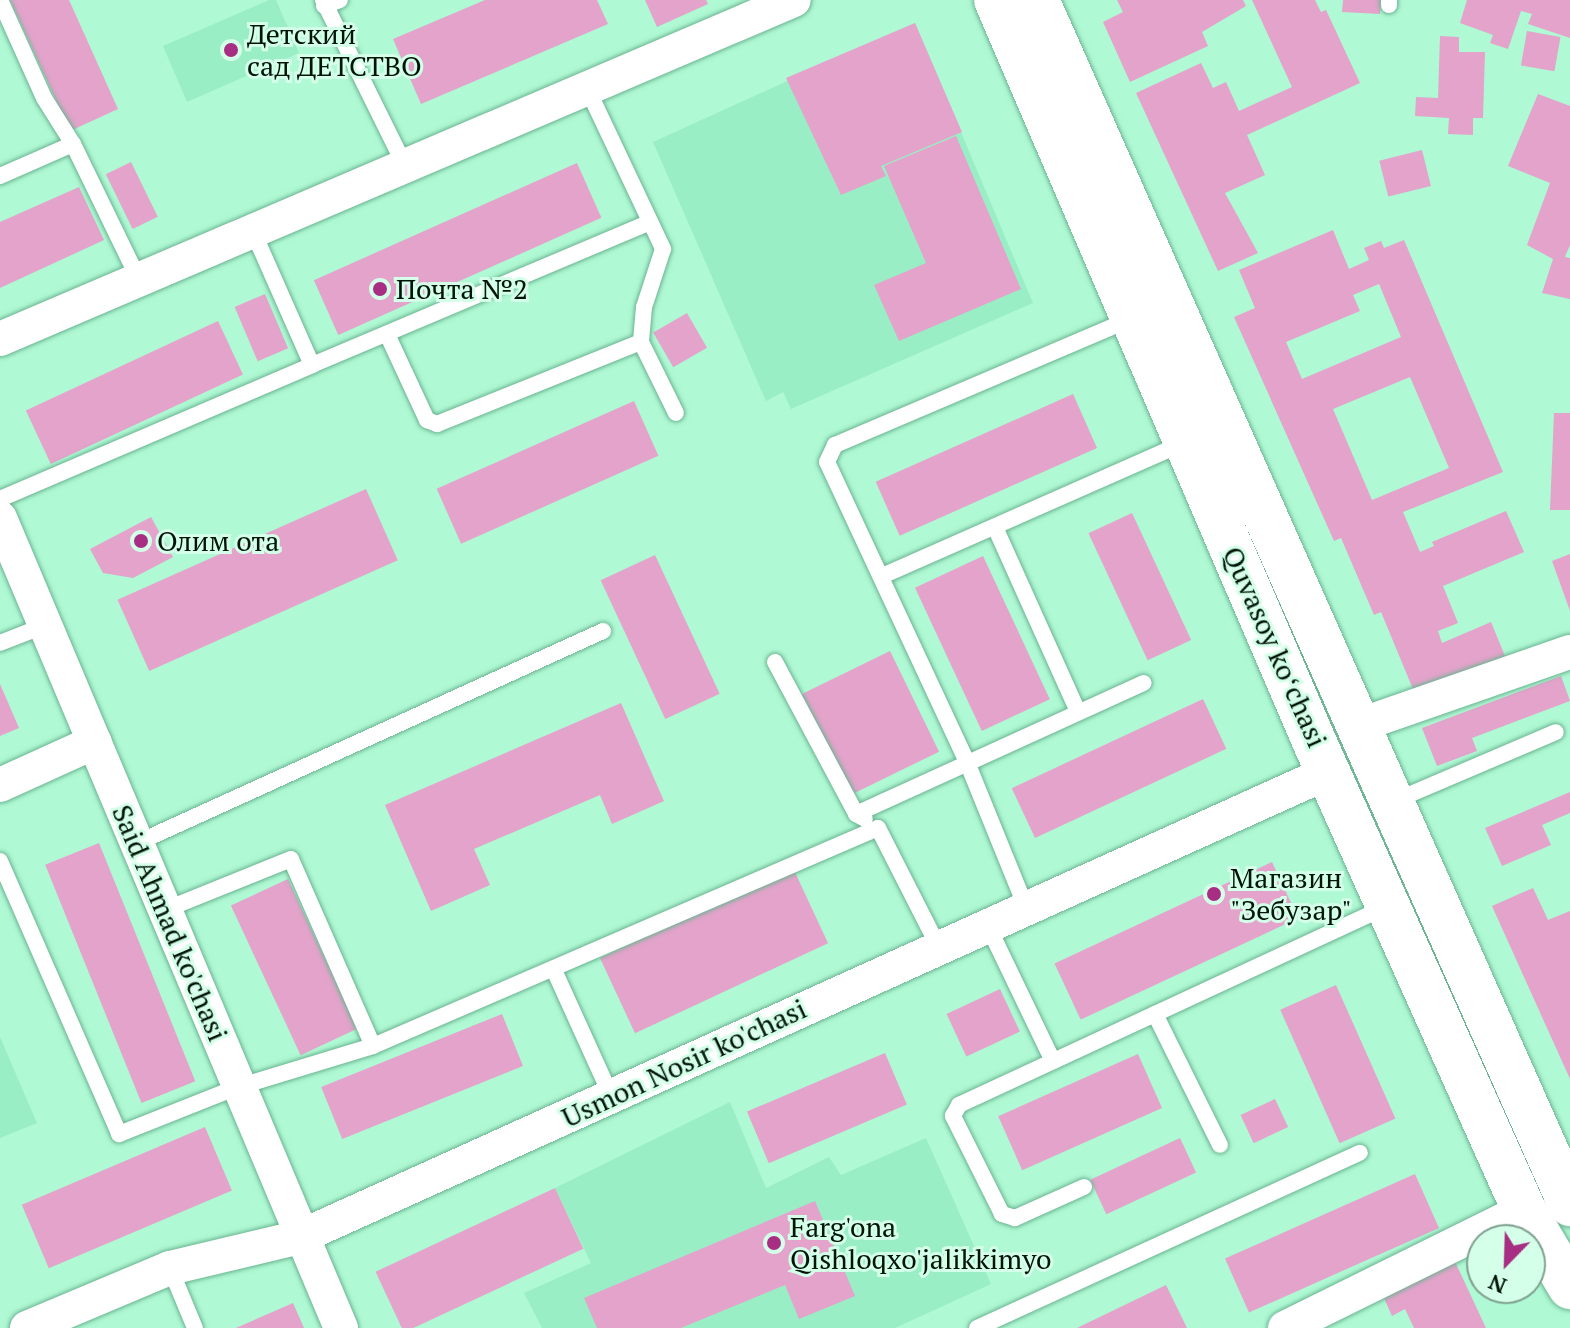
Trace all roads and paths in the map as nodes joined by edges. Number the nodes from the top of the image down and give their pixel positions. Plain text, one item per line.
1 (0, 0) edge
2 (794, 0) edge
3 (996, 0) edge
4 (1037, 0) edge
5 (329, 2) edge
6 (588, 90) junction
7 (73, 144) junction
8 (407, 169) junction
9 (0, 176) edge
10 (650, 222) junction
11 (253, 231) junction
12 (139, 280) junction
13 (1133, 319) junction
14 (387, 334) junction
15 (0, 339) edge
16 (641, 342) junction
17 (312, 365) junction
18 (676, 413) dead end
19 (1186, 443) junction
20 (0, 499) edge
21 (0, 518) edge
22 (995, 527) junction
23 (882, 576) junction
24 (46, 625) junction
25 (603, 631) dead end
26 (0, 643) edge
27 (1570, 652) edge
28 (775, 662) dead end
29 (1144, 683) dead end
30 (1078, 712) junction
31 (1357, 726) junction
32 (1556, 732) dead end
33 (95, 742) junction
34 (967, 762) junction
35 (1331, 771) junction
36 (0, 785) edge
37 (1390, 803) junction
38 (856, 814) junction
39 (878, 828) junction
40 (137, 843) junction
41 (0, 861) edge
42 (1025, 905) junction
43 (1390, 906) junction
44 (165, 910) junction
45 (987, 924) junction
46 (938, 946) junction
47 (554, 970) junction
48 (1155, 1014) junction
49 (373, 1046) junction
50 (1053, 1061) junction
51 (238, 1087) junction
52 (612, 1098) junction
53 (1220, 1145) dead end
54 (1360, 1153) dead end
55 (1084, 1187) dead end
56 (1570, 1204) edge
57 (1524, 1210) junction
58 (300, 1237) junction
59 (170, 1268) junction
60 (1570, 1287) edge
61 (75, 1319) edge
62 (27, 1328) edge
63 (195, 1328) edge
64 (341, 1328) edge
65 (977, 1328) edge
66 (1285, 1328) edge

1 - 7 lane
2 - 6 street
3 - 13 main road, Quvasoy koʻchasi
4 - 31 main road, Quvasoy koʻchasi
5 - 8 lane
6 - 8 street
6 - 10 lane
7 - 9 lane
7 - 12 lane
8 - 11 street
10 - 14 lane
10 - 16 lane
11 - 12 street
11 - 17 lane
12 - 15 street
13 - 19 main road, Quvasoy koʻchasi
13 - 23 lane
14 - 16 lane
14 - 17 lane
16 - 18 lane
17 - 20 lane
19 - 22 lane
19 - 35 main road, Quvasoy koʻchasi
21 - 24 street, Said Ahmad ko'chasi
22 - 23 lane
22 - 30 lane
23 - 34 lane
24 - 26 lane
24 - 33 street, Said Ahmad ko'chasi
25 - 40 lane
27 - 31 street
28 - 38 lane
29 - 30 lane
30 - 34 lane
31 - 37 main road, Quvasoy koʻchasi
32 - 37 lane
33 - 36 street
33 - 40 street, Said Ahmad ko'chasi
34 - 38 lane
34 - 42 lane
35 - 42 street, Usmon Nosir ko'chasi
35 - 43 main road, Quvasoy koʻchasi
37 - 56 main road, Quvasoy koʻchasi
38 - 39 lane
39 - 46 lane
39 - 47 lane
40 - 44 street, Said Ahmad ko'chasi
41 - 51 lane
42 - 45 street, Usmon Nosir ko'chasi
43 - 48 lane
43 - 57 main road, Quvasoy koʻchasi
44 - 49 lane
44 - 51 street, Said Ahmad ko'chasi
45 - 46 street, Usmon Nosir ko'chasi
45 - 50 lane
46 - 52 street, Usmon Nosir ko'chasi
47 - 49 lane
47 - 52 lane
48 - 50 lane
48 - 53 lane
49 - 51 lane
50 - 55 lane
51 - 58 street, Said Ahmad ko'chasi
52 - 58 street, Usmon Nosir ko'chasi
54 - 65 lane
57 - 60 main road, Quvasoy koʻchasi
57 - 66 street
58 - 59 street, Usmon Nosir ko'chasi
58 - 64 street, Said Ahmad ko'chasi
59 - 61 street, Usmon Nosir ko'chasi
59 - 63 lane
61 - 62 street, Usmon Nosir ko'chasi

